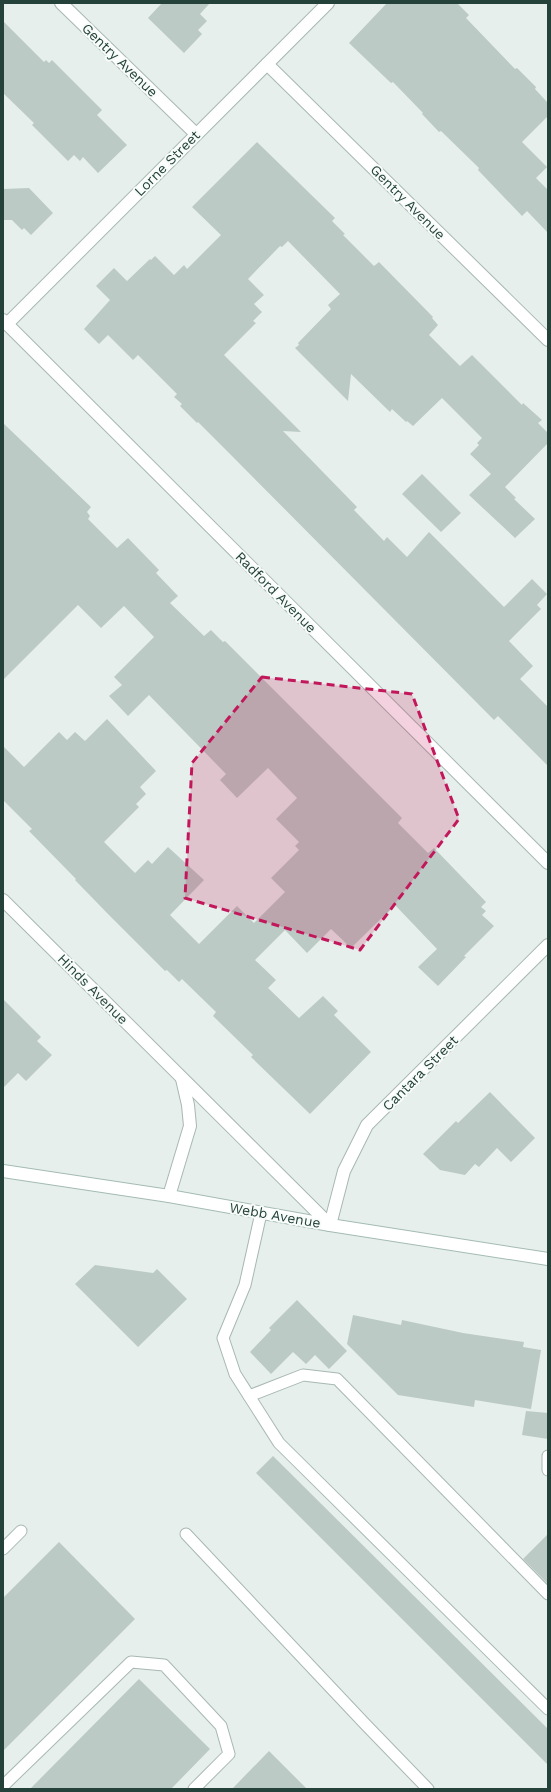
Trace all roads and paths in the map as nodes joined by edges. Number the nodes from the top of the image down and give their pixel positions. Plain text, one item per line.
1 (62, 3) edge
2 (328, 3) edge
3 (267, 64) junction
4 (196, 134) junction
5 (5, 322) edge
6 (548, 340) edge
7 (548, 864) edge
8 (3, 900) edge
9 (548, 945) edge
10 (182, 1079) junction
11 (3, 1171) edge
12 (169, 1196) junction
13 (261, 1213) junction
14 (330, 1225) junction
15 (548, 1258) edge
16 (249, 1396) junction
17 (548, 1456) edge
18 (548, 1470) edge
19 (21, 1531) dead end
20 (186, 1534) dead end
21 (3, 1549) edge
22 (548, 1594) edge
23 (548, 1709) edge
24 (3, 1786) edge
25 (194, 1789) edge
26 (428, 1789) edge

1 - 4 street, Gentry Avenue
2 - 3 street, Lorne Street
3 - 4 street, Lorne Street
3 - 6 street, Gentry Avenue
4 - 5 street, Lorne Street
5 - 7 street, Radford Avenue
8 - 10 street, Hinds Avenue
9 - 14 street, Cantara Street
10 - 12 street
10 - 14 street, Hinds Avenue
11 - 12 street, Webb Avenue
12 - 13 street, Webb Avenue
13 - 14 street, Webb Avenue
13 - 16 lane
14 - 15 street, Webb Avenue
16 - 22 lane
16 - 23 lane
17 - 18 lane
19 - 21 lane
20 - 26 lane
24 - 25 lane

